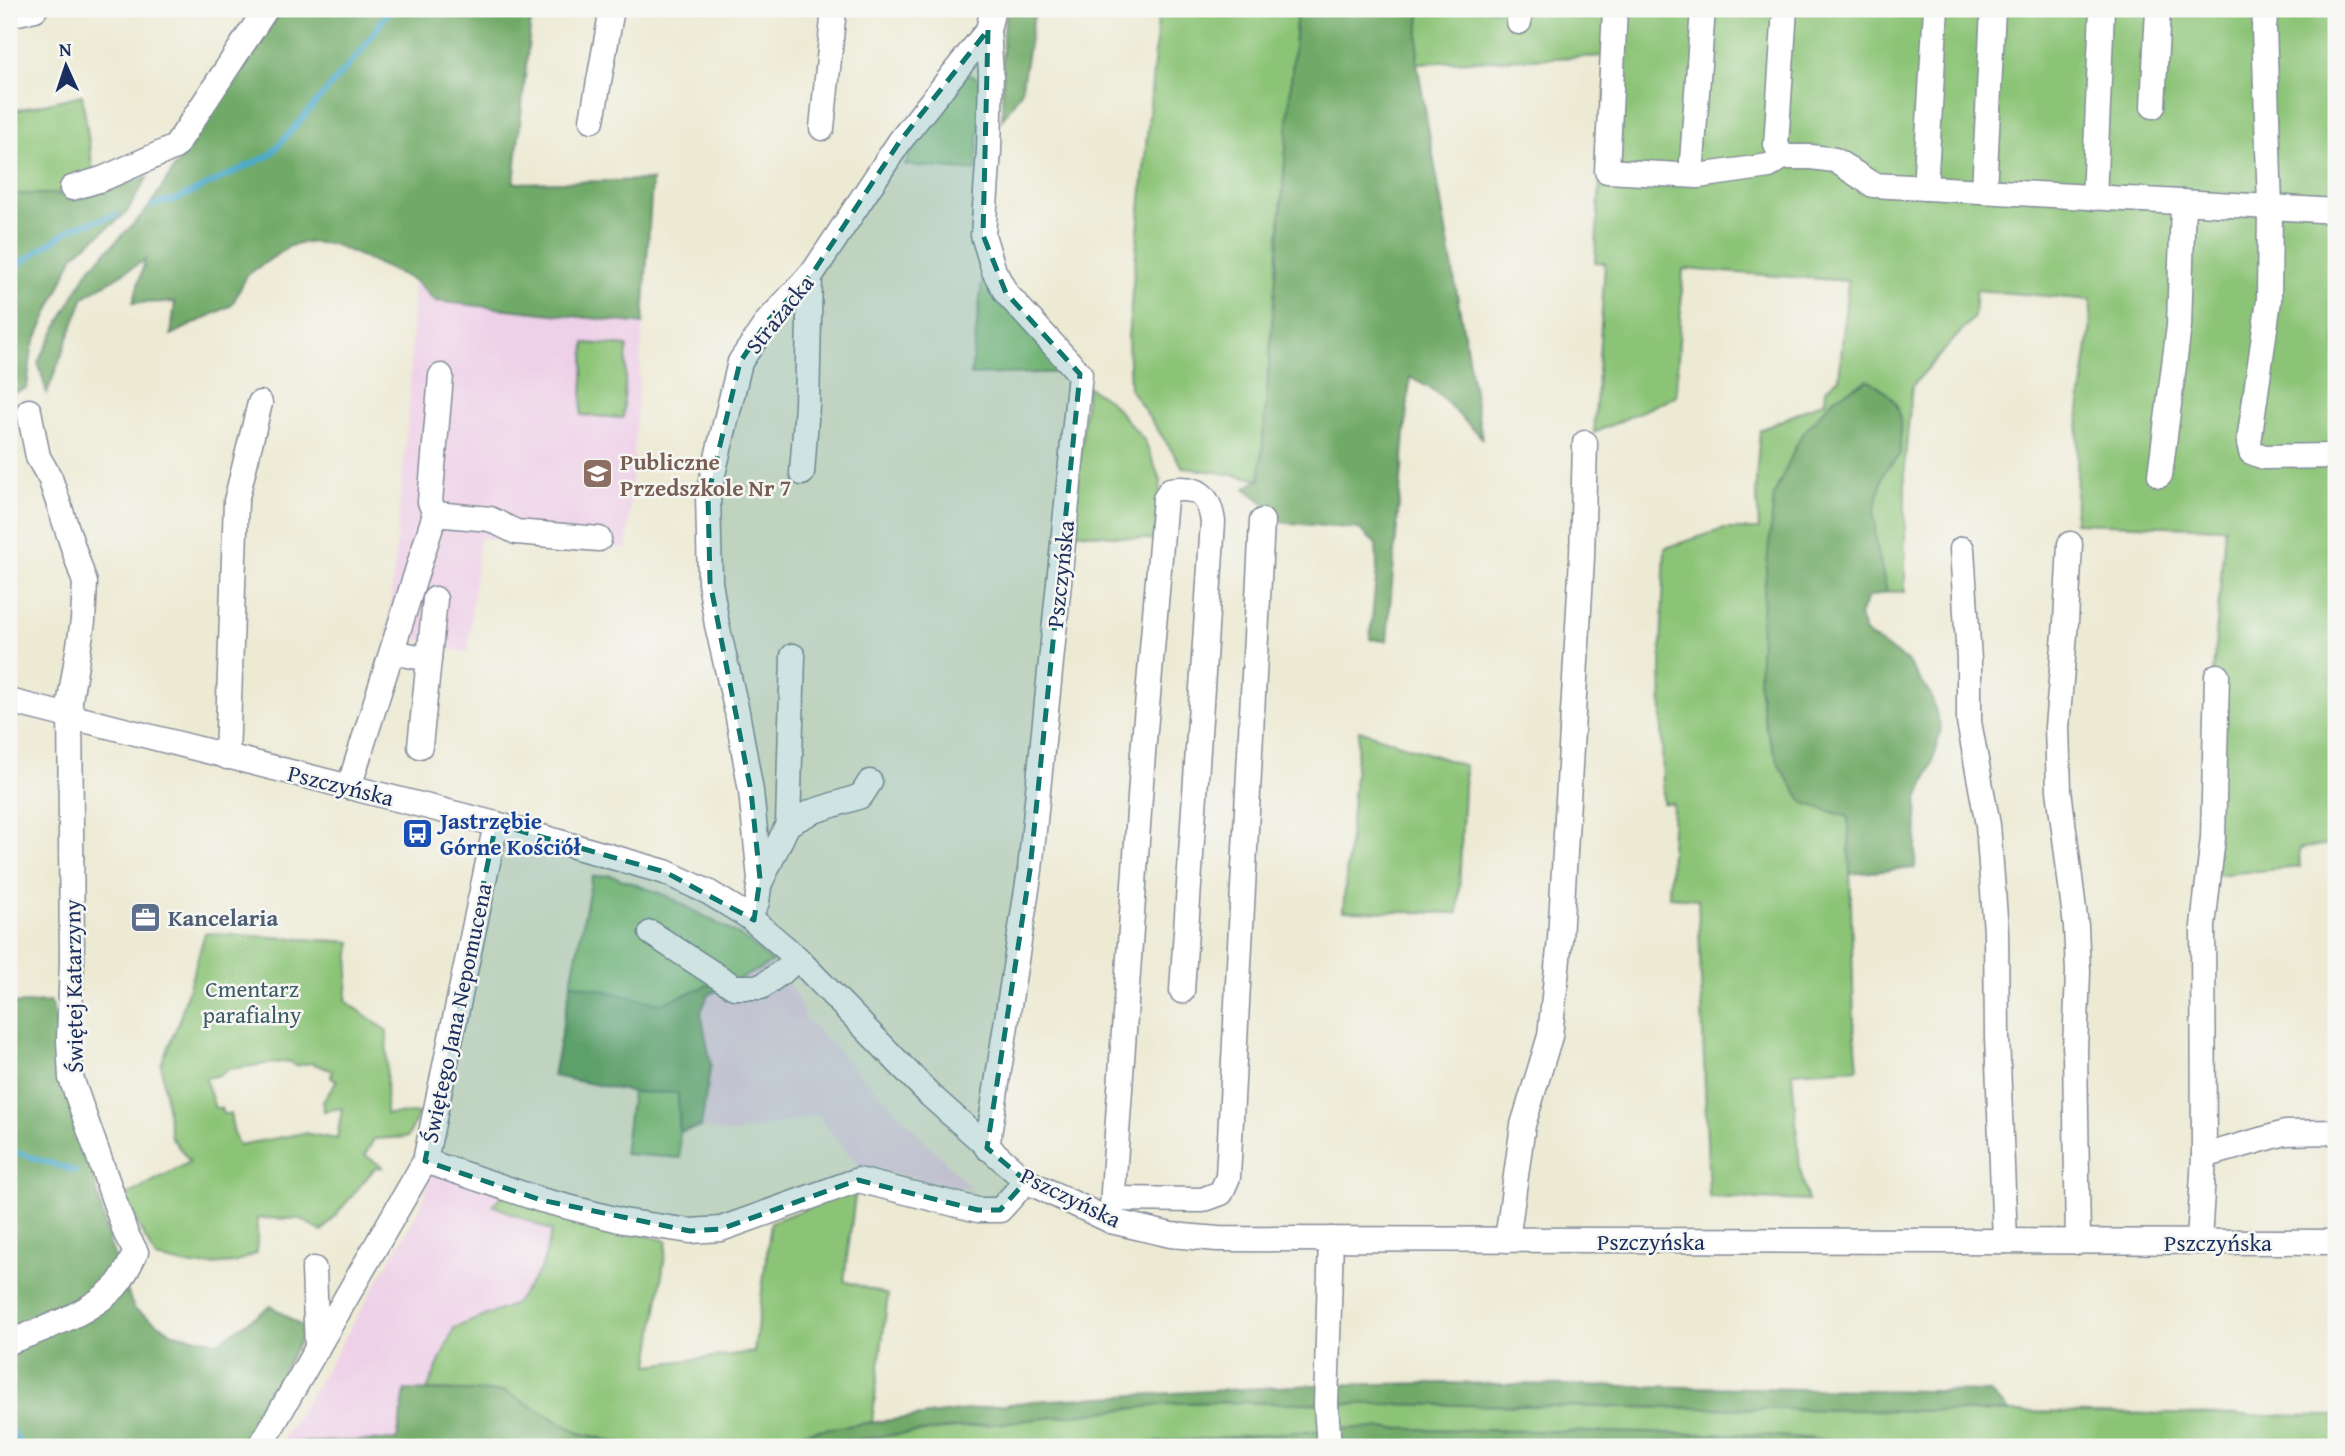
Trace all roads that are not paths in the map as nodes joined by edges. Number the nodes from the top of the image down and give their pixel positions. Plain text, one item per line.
1 (35, 9) edge
2 (266, 9) edge
3 (612, 9) edge
4 (834, 9) edge
5 (1615, 9) edge
6 (1703, 9) edge
7 (1785, 9) edge
8 (1936, 9) edge
9 (1993, 9) edge
10 (2102, 9) edge
11 (2158, 9) edge
12 (2266, 9) edge
13 (9, 13) edge
14 (991, 20) edge
15 (2153, 106) dead end
16 (592, 120) dead end
17 (822, 128) dead end
18 (1783, 157) junction
19 (1691, 175) junction
20 (72, 188) dead end
21 (1925, 188) junction
22 (1984, 191) junction
23 (2094, 198) junction
24 (2183, 202) junction
25 (2270, 207) junction
26 (2336, 211) edge
27 (810, 275) junction
28 (441, 376) dead end
29 (260, 403) dead end
30 (29, 411) dead end
31 (1585, 443) dead end
32 (2336, 456) edge
33 (802, 473) dead end
34 (2160, 475) dead end
35 (435, 514) junction
36 (1262, 522) dead end
37 (599, 538) dead end
38 (2070, 544) dead end
39 (1962, 549) dead end
40 (435, 600) dead end
41 (392, 652) junction
42 (793, 656) dead end
43 (429, 659) junction
44 (2217, 676) dead end
45 (9, 701) edge
46 (71, 716) junction
47 (420, 746) dead end
48 (227, 757) junction
49 (870, 782) dead end
50 (349, 787) junction
51 (496, 824) junction
52 (788, 824) junction
53 (755, 902) junction
54 (651, 933) dead end
55 (796, 957) junction
56 (1182, 991) dead end
57 (2336, 1132) edge
58 (987, 1148) junction
59 (2204, 1156) junction
60 (414, 1166) junction
61 (1026, 1181) junction
62 (1112, 1210) junction
63 (1331, 1239) junction
64 (1507, 1241) junction
65 (2005, 1241) junction
66 (2078, 1242) junction
67 (2199, 1242) junction
68 (2336, 1242) edge
69 (314, 1269) dead end
70 (9, 1342) edge
71 (317, 1350) junction
72 (261, 1445) edge
73 (1329, 1447) edge

1 - 13 street
2 - 20 street
3 - 16 street
4 - 17 street
5 - 19 street
6 - 19 street
7 - 18 street
8 - 21 street
9 - 22 street
10 - 23 street
11 - 15 street
12 - 25 street
14 - 27 street, Strażacka
14 - 58 street, Pszczyńska
18 - 19 street
18 - 21 street
21 - 22 street
22 - 23 street
23 - 24 street
24 - 25 street
24 - 34 street
25 - 26 street
25 - 32 street
27 - 33 street
27 - 53 street, Strażacka
28 - 35 street
29 - 48 street
30 - 46 street
31 - 64 street
35 - 37 street
35 - 41 street
36 - 62 street
38 - 66 street
39 - 65 street
40 - 43 street
41 - 43 street
41 - 50 street
42 - 52 street
43 - 47 street
44 - 59 street
45 - 46 street, Pszczyńska
46 - 48 street, Pszczyńska
46 - 70 street, Świętej Katarzyny
48 - 50 street, Pszczyńska
49 - 52 street
50 - 51 street, Pszczyńska
51 - 53 street, Pszczyńska
51 - 60 street, Świętego Jana Nepomucena
52 - 53 street
53 - 55 street, Pszczyńska
54 - 55 street
55 - 58 street, Pszczyńska
56 - 62 street
57 - 59 street
58 - 61 street, Pszczyńska
59 - 67 street
60 - 61 street, Świętego Jana Nepomucena
60 - 71 street, Świętego Jana Nepomucena
61 - 62 street, Pszczyńska
62 - 63 street, Pszczyńska
63 - 64 street, Pszczyńska
63 - 73 street
64 - 65 street, Pszczyńska
65 - 66 street, Pszczyńska
66 - 67 street, Pszczyńska
67 - 68 street, Pszczyńska
69 - 71 street
71 - 72 street, Świętego Jana Nepomucena

